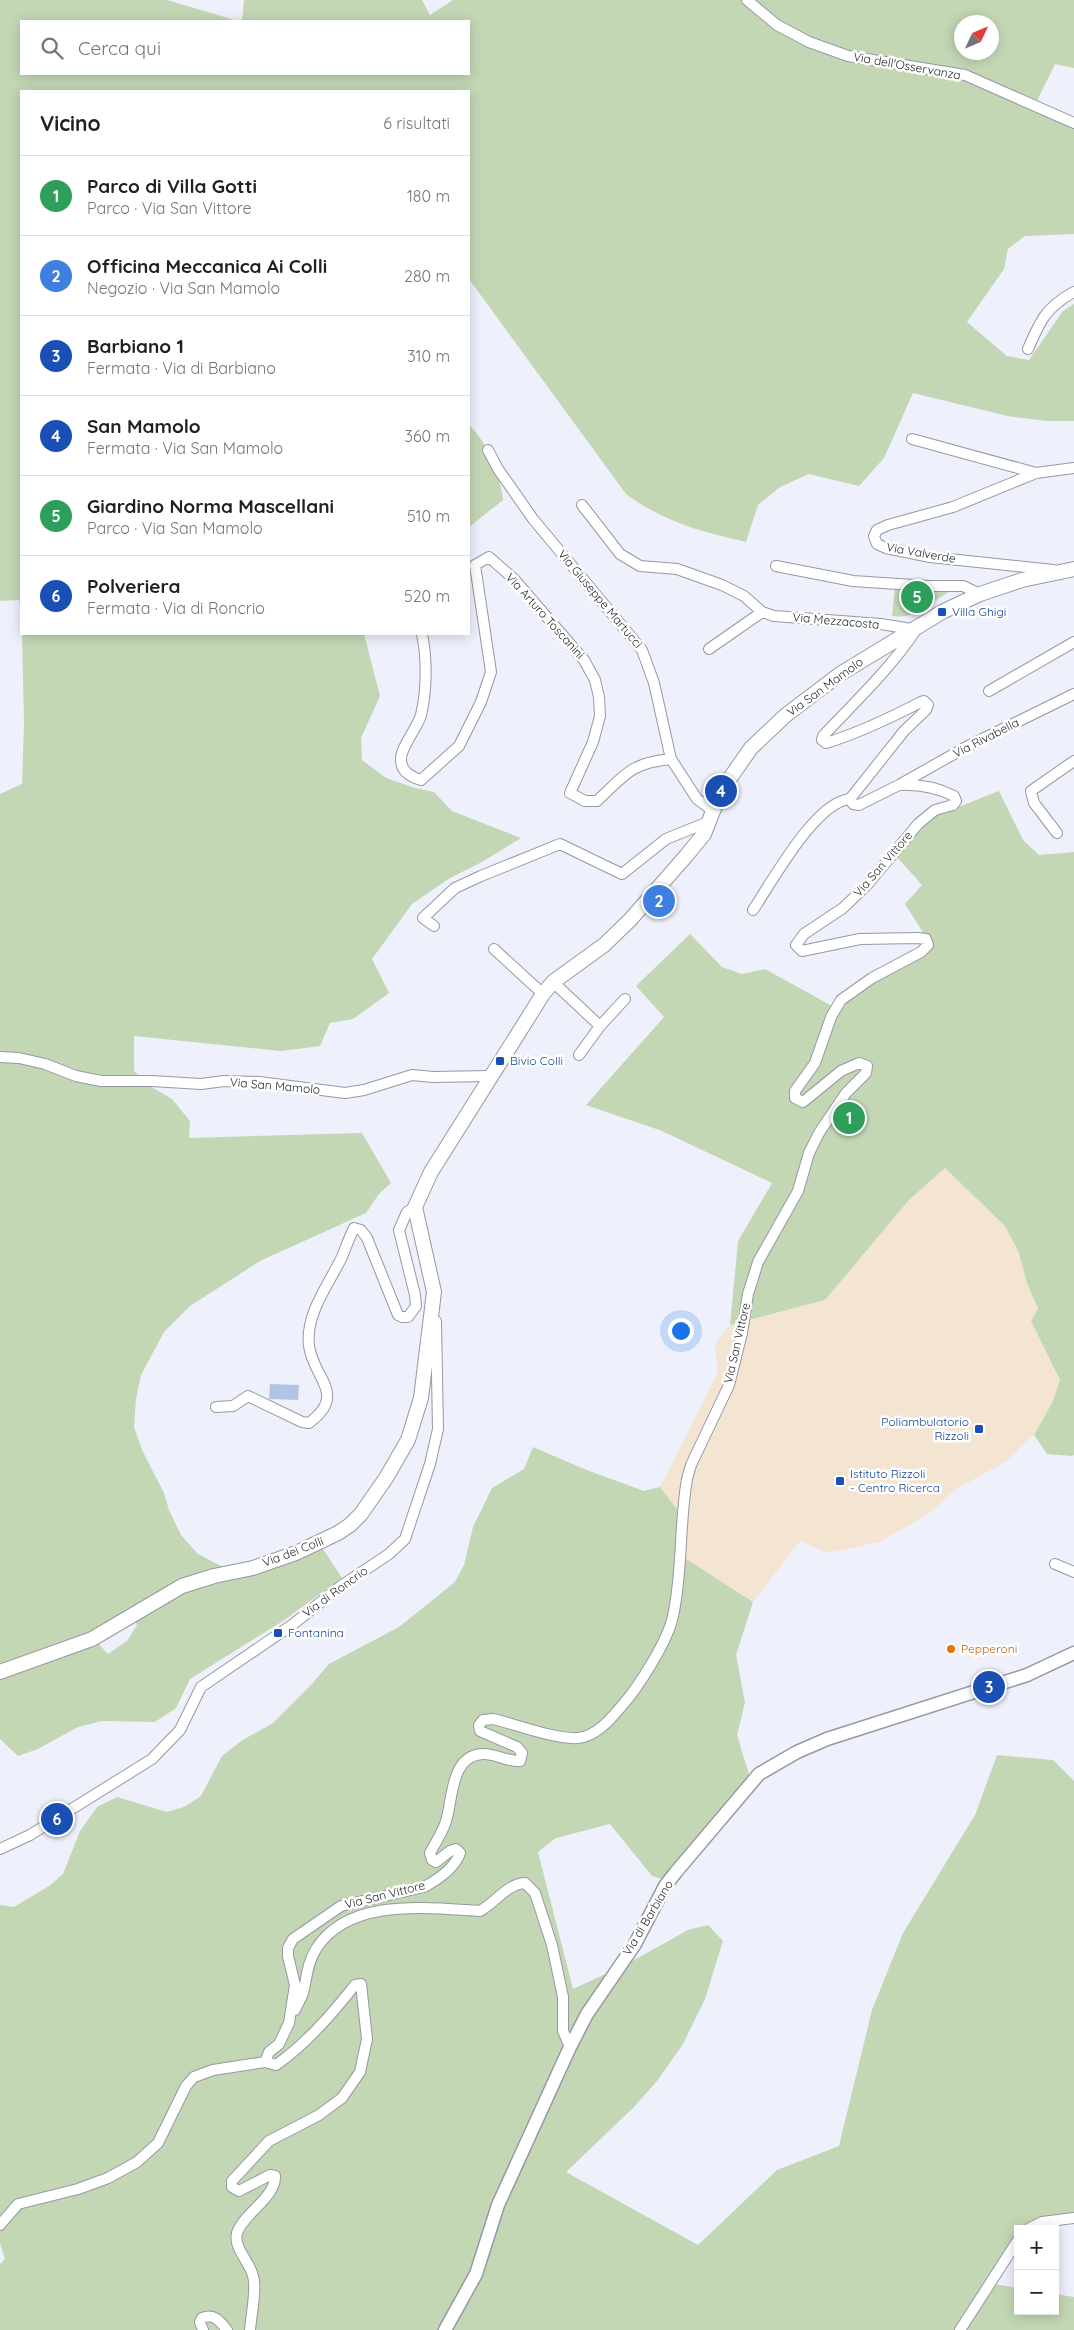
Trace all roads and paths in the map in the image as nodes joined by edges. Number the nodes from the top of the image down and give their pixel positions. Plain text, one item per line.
1 (746, 0) edge
2 (1074, 123) edge
3 (1074, 292) edge
4 (1028, 349) dead end
5 (912, 438) dead end
6 (488, 450) dead end
7 (1074, 468) edge
8 (1036, 473) junction
9 (582, 505) dead end
10 (776, 566) dead end
11 (1074, 569) edge
12 (1060, 571) junction
13 (980, 594) junction
14 (762, 612) junction
15 (915, 627) junction
16 (422, 635) edge
17 (1074, 642) edge
18 (709, 649) dead end
19 (989, 691) dead end
20 (1074, 694) edge
21 (671, 759) junction
22 (1074, 761) edge
23 (899, 785) junction
24 (850, 799) junction
25 (710, 816) junction
26 (1057, 834) dead end
27 (753, 910) dead end
28 (434, 926) dead end
29 (494, 949) dead end
30 (553, 982) junction
31 (543, 994) junction
32 (624, 999) dead end
33 (600, 1026) junction
34 (579, 1055) dead end
35 (0, 1057) edge
36 (490, 1076) junction
37 (416, 1207) junction
38 (434, 1292) junction
39 (216, 1407) dead end
40 (1055, 1564) dead end
41 (1074, 1572) edge
42 (1074, 1653) edge
43 (0, 1672) edge
44 (0, 1849) edge
45 (289, 2023) junction
46 (570, 2047) junction
47 (265, 2062) junction
48 (1074, 2218) edge
49 (0, 2225) edge
50 (1036, 2225) edge
51 (1014, 2246) edge
52 (203, 2330) edge
53 (227, 2330) edge
54 (250, 2330) edge
55 (445, 2330) edge
56 (960, 2330) edge

1 - 2 street, Via dell'Osservanza
3 - 4 street
5 - 8 street, Via Valverde
6 - 21 street, Via Giuseppe Martucci
7 - 8 street, Via Valverde
8 - 12 street, Via Valverde
9 - 14 street, Via Mezzacosta
10 - 13 street
11 - 12 main road, Via San Mamolo
12 - 13 main road, Via San Mamolo
13 - 15 main road, Via San Mamolo
14 - 15 street, Via Mezzacosta
14 - 18 street
15 - 24 street, Via San Vittore
15 - 25 main road, Via San Mamolo
16 - 21 street, Via Arturo Toscanini
17 - 19 street
20 - 23 street, Via Rivabella
21 - 25 street, Via Giuseppe Martucci
22 - 26 street
23 - 24 street, Via San Vittore
23 - 45 street, Via San Vittore
24 - 27 street, Via San Vittore
25 - 28 street
25 - 30 main road, Via San Mamolo
29 - 31 street
30 - 31 main road, Via San Mamolo
30 - 33 street
31 - 36 main road, Via San Mamolo
32 - 33 street
33 - 34 street
35 - 36 street, Via San Mamolo
36 - 37 main road, Via San Mamolo
37 - 38 main road
37 - 39 street, Via San Mamolo
38 - 43 main road, Via dei Colli
38 - 44 street, Via di Roncrio
40 - 41 street
42 - 46 street, Via di Barbiano
45 - 46 street, Via San Vittore
45 - 47 street, Via San Vittore
46 - 55 street, Via di Barbiano
47 - 49 street
47 - 54 street
48 - 50 street
51 - 56 street
52 - 53 street

